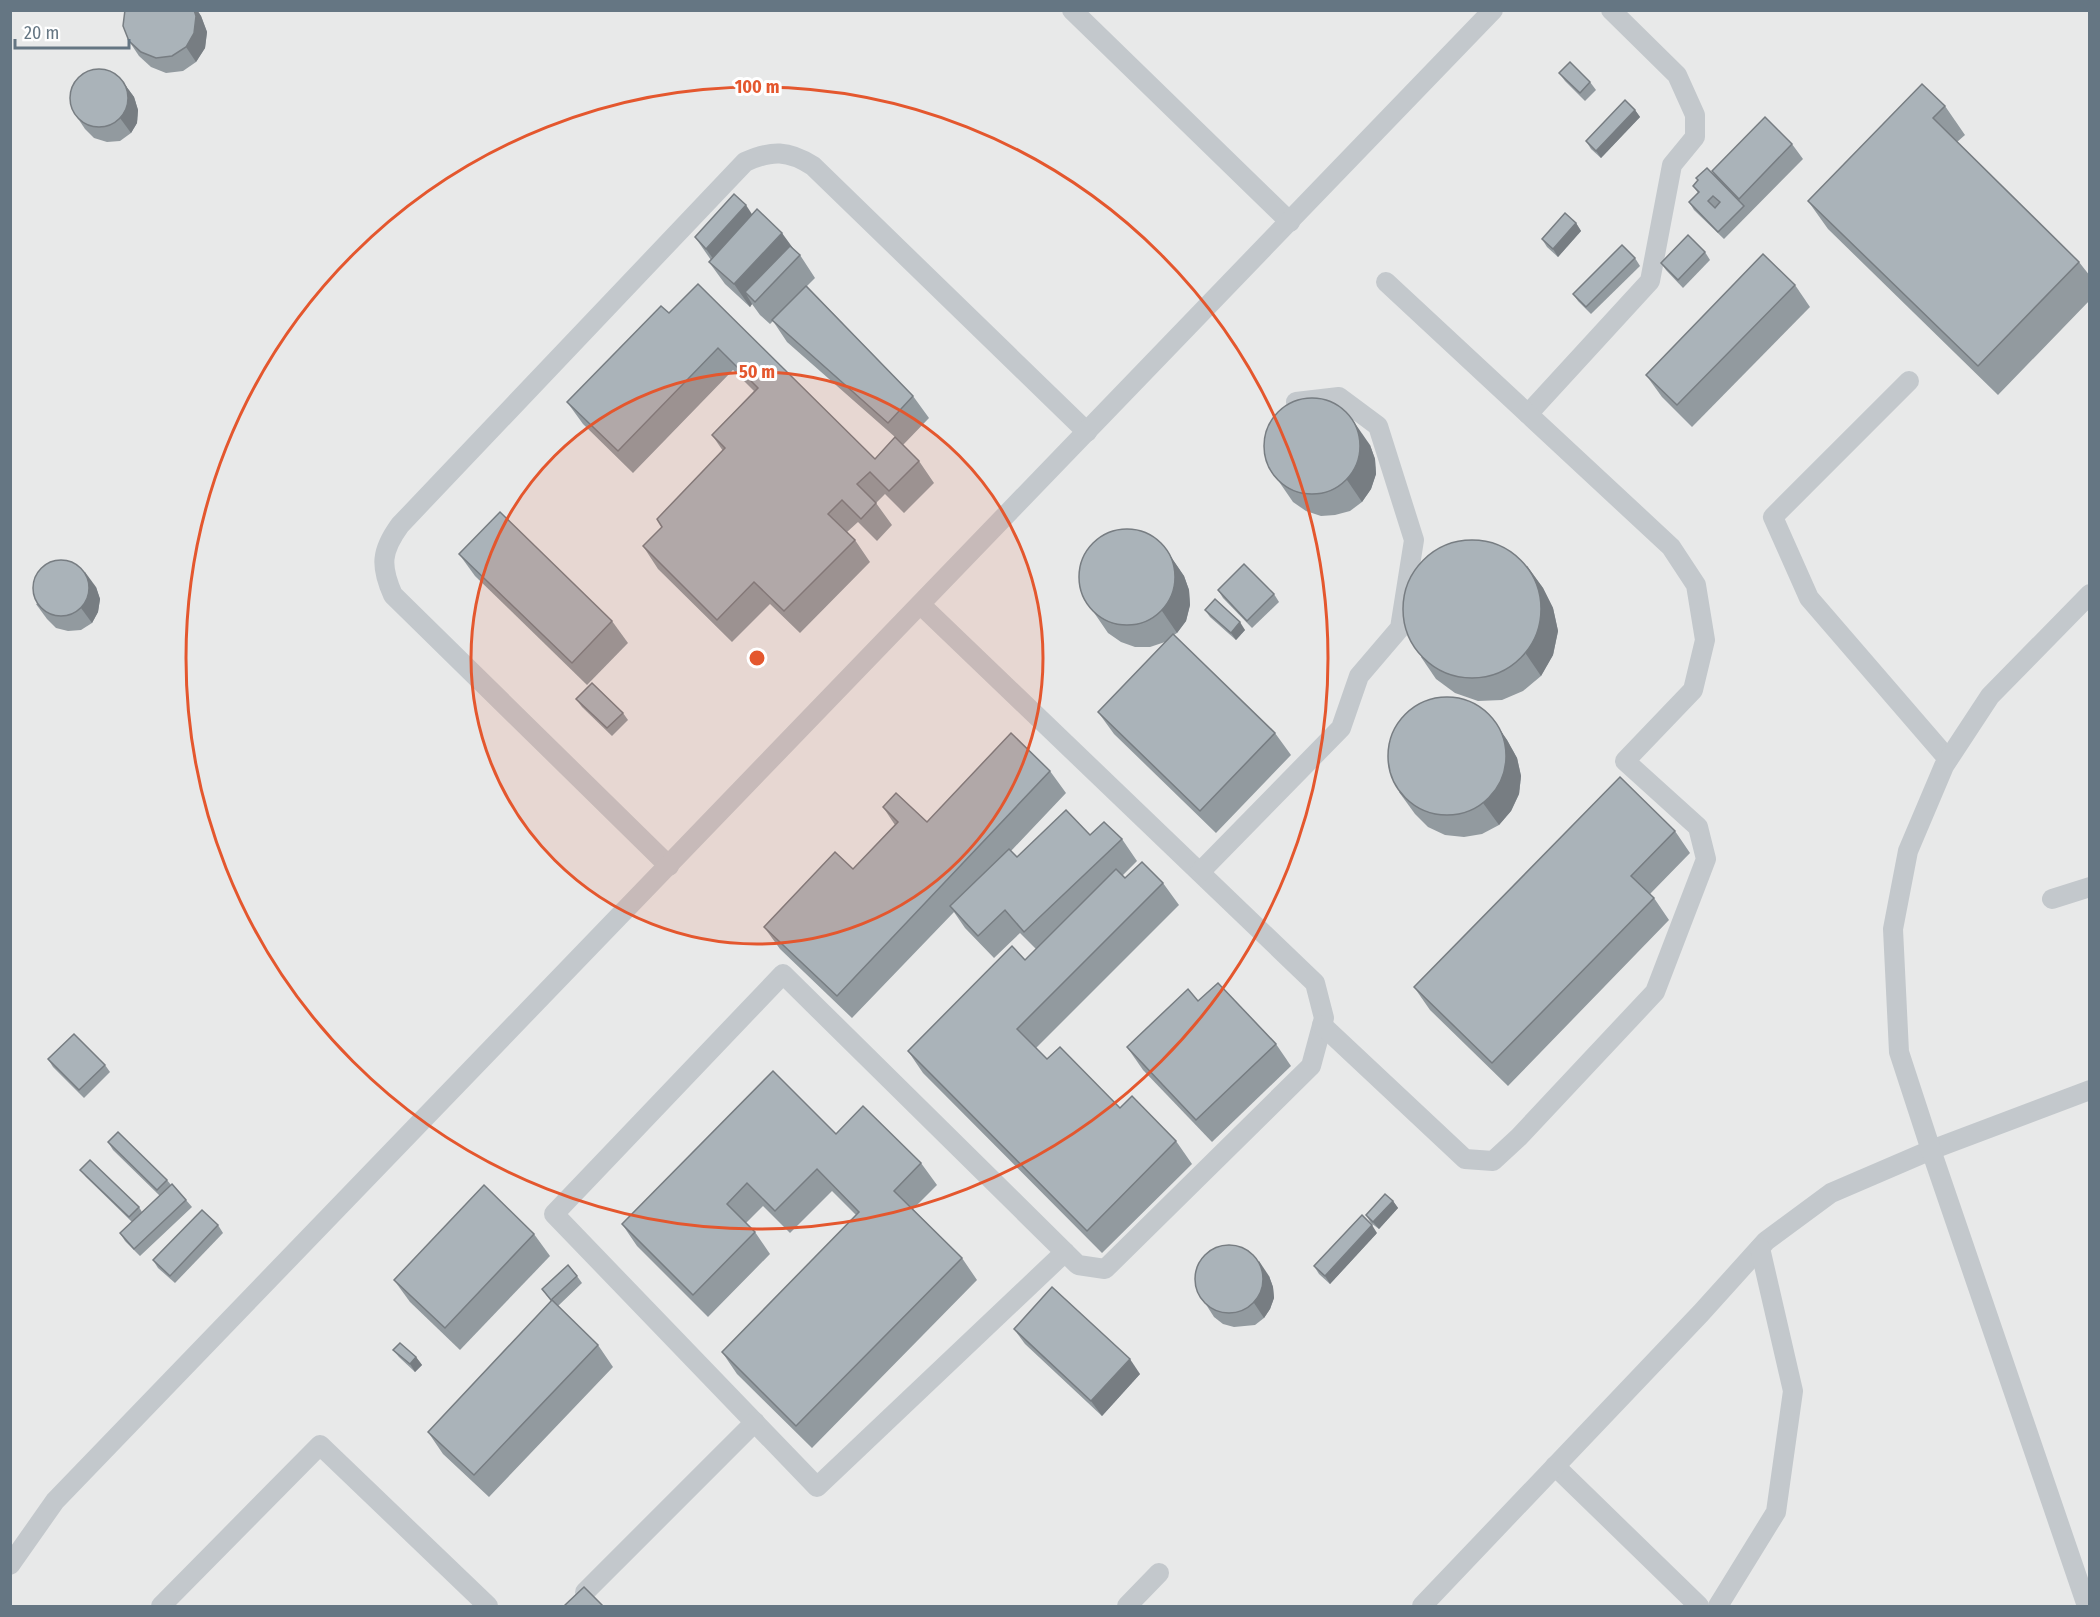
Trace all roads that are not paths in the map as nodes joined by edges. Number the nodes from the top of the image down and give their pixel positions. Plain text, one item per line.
1 (1072, 10) edge
2 (1493, 10) edge
3 (1611, 10) edge
4 (1290, 222) junction
5 (1386, 282) dead end
6 (1909, 381) dead end
7 (1296, 402) edge
8 (1528, 414) junction
9 (1087, 432) junction
10 (2090, 594) edge
11 (921, 604) junction
12 (1948, 759) junction
13 (669, 866) junction
14 (1200, 872) junction
15 (2090, 887) edge
16 (2052, 899) dead end
17 (1322, 1025) junction
18 (2090, 1090) edge
19 (1931, 1150) junction
20 (1760, 1248) junction
21 (1065, 1252) junction
22 (755, 1422) junction
23 (1555, 1466) junction
24 (10, 1565) edge
25 (1159, 1573) dead end
26 (585, 1592) edge
27 (160, 1606) edge
28 (488, 1606) edge
29 (1127, 1606) edge
30 (1422, 1606) edge
31 (1700, 1606) edge
32 (1718, 1606) edge
33 (2087, 1606) edge

1 - 4 lane
2 - 4 lane
3 - 8 lane
4 - 9 lane
5 - 8 lane
6 - 12 lane
7 - 14 lane
8 - 17 lane
9 - 11 lane
9 - 13 lane
10 - 12 lane
11 - 13 lane
11 - 14 lane
12 - 19 lane
13 - 24 lane
14 - 17 lane
15 - 16 lane
17 - 21 lane
18 - 19 lane
19 - 20 lane
19 - 33 lane
20 - 23 lane
20 - 32 lane
21 - 22 lane
21 - 22 lane
22 - 26 lane
23 - 30 lane
23 - 31 lane
25 - 29 lane
27 - 28 lane

